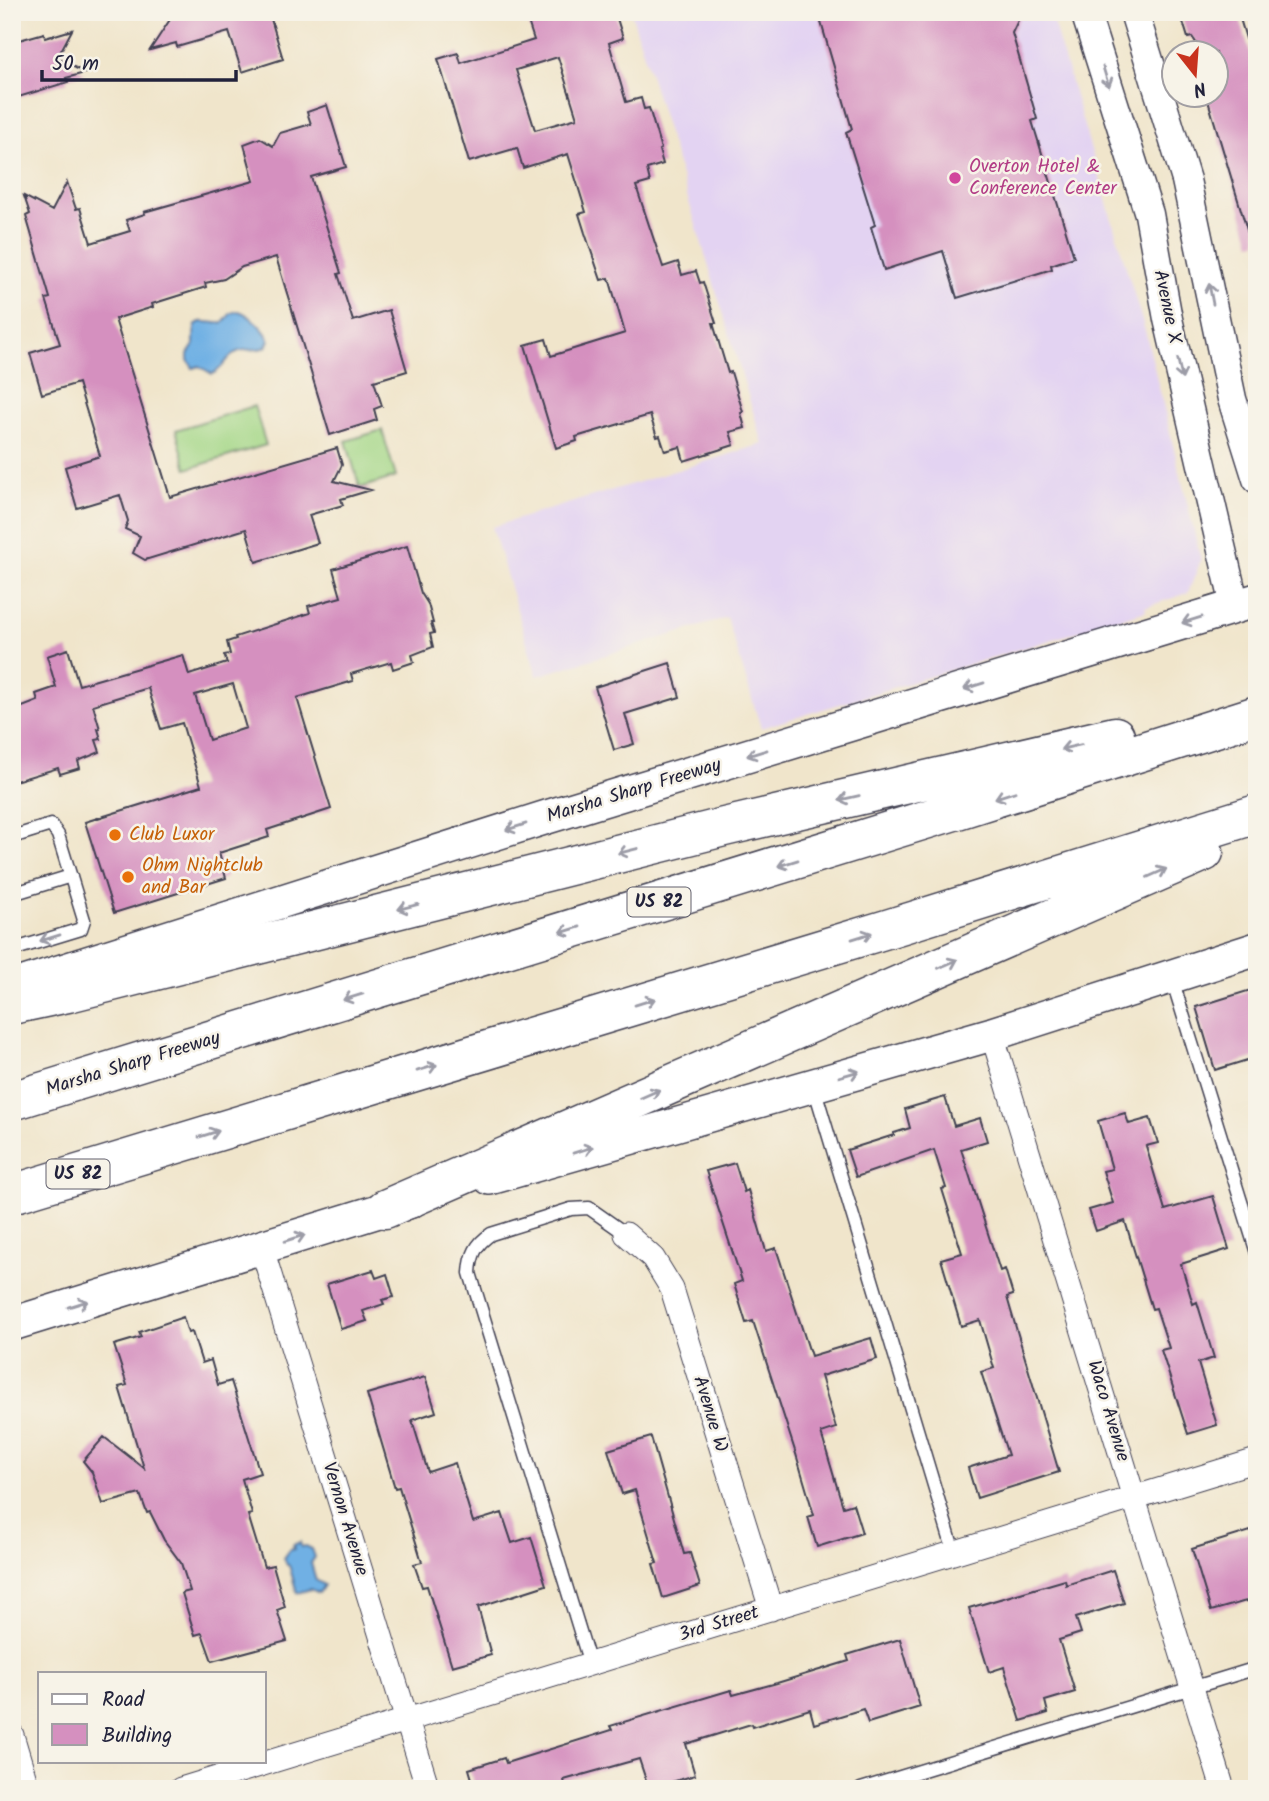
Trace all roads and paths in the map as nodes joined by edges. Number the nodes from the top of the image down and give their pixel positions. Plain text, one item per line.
1 (1085, 12) edge
2 (1134, 12) edge
3 (1257, 479) edge
4 (1246, 603) edge
5 (1257, 703) edge
6 (1257, 715) edge
7 (1257, 814) edge
8 (1257, 829) edge
9 (12, 837) edge
10 (71, 876) junction
11 (12, 894) edge
12 (1257, 949) edge
13 (12, 950) edge
14 (1172, 976) junction
15 (12, 987) edge
16 (12, 1005) edge
17 (992, 1034) junction
18 (813, 1084) junction
19 (12, 1101) edge
20 (12, 1194) edge
21 (385, 1209) junction
22 (626, 1234) joint
23 (262, 1249) junction
24 (1257, 1253) edge
25 (12, 1324) edge
26 (1257, 1460) edge
27 (1134, 1497) junction
28 (954, 1552) junction
29 (771, 1609) junction
30 (590, 1664) junction
31 (1257, 1668) edge
32 (1192, 1688) junction
33 (407, 1720) junction
34 (12, 1735) edge
35 (28, 1789) edge
36 (181, 1789) edge
37 (428, 1789) edge
38 (861, 1789) edge
39 (1223, 1789) edge

1 -> 4 street, Avenue X
3 -> 2 street
4 -> 15 main road, Marsha Sharp Freeway
5 -> 16 highway
6 -> 19 highway, Marsha Sharp Freeway / US 82
20 -> 7 highway, US 82
21 -> 8 highway
9 - 10 lane
10 - 11 lane
10 -> 13 lane
12 - 14 main road
14 - 17 main road
14 - 24 lane
18 -> 17 main road
17 - 27 street, Waco Avenue
21 -> 18 main road
18 - 28 lane
23 -> 21 main road
22 - 29 street, Avenue W
22 - 30 lane
25 -> 23 main road
23 - 33 street, Vernon Avenue
26 - 27 street, 3rd Street
27 - 28 street, 3rd Street
27 - 32 street, Waco Avenue
28 - 29 street, 3rd Street
29 - 30 street, 3rd Street
30 - 33 street, 3rd Street
31 - 32 lane
32 - 38 lane
32 - 39 street, Waco Avenue
33 - 36 street, 3rd Street
33 - 37 street, Vernon Avenue
34 - 35 street

